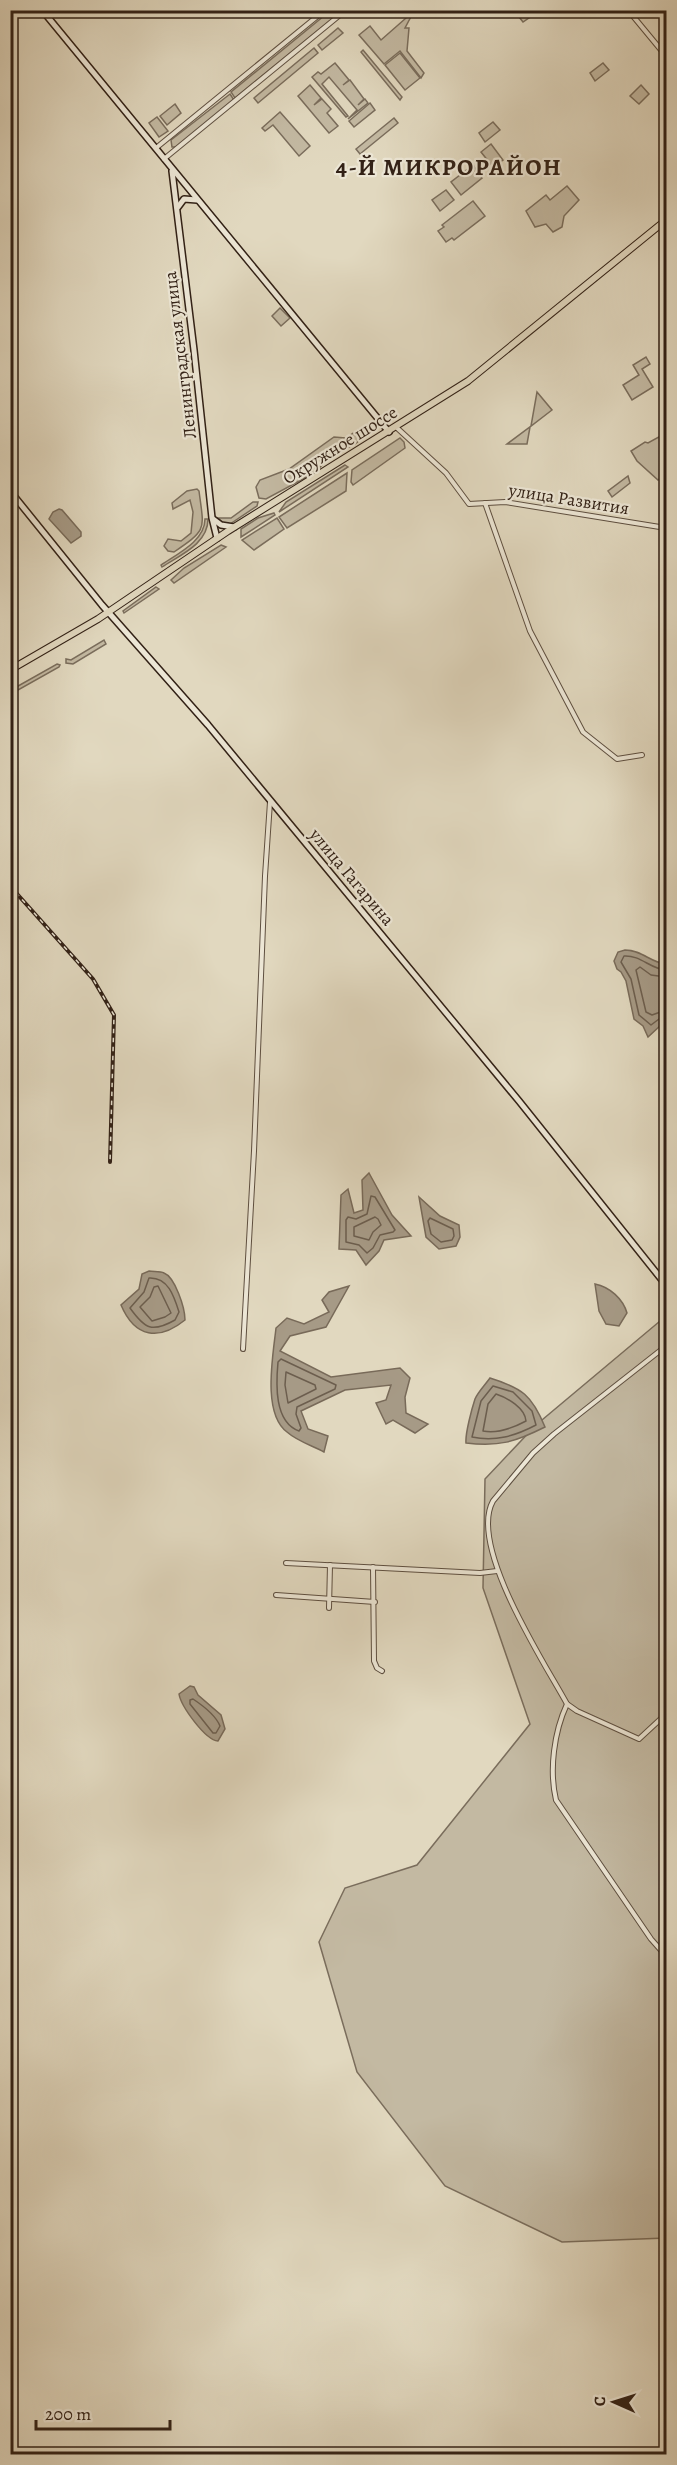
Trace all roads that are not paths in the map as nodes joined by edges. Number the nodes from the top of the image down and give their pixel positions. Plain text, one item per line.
1 (42, 10) edge
2 (325, 10) edge
3 (346, 10) edge
4 (628, 10) edge
5 (666, 57) edge
6 (230, 93) junction
7 (234, 102) junction
8 (156, 148) junction
9 (164, 159) junction
10 (171, 168) junction
11 (199, 200) junction
12 (178, 209) junction
13 (666, 219) edge
14 (396, 427) junction
15 (389, 432) junction
16 (10, 491) edge
17 (485, 503) junction
18 (212, 518) junction
19 (234, 528) junction
20 (666, 529) edge
21 (217, 538) junction
22 (108, 612) junction
23 (10, 670) edge
24 (642, 755) dead end
25 (270, 802) junction
26 (666, 1285) edge
27 (666, 1346) edge
28 (243, 1349) dead end
29 (286, 1563) dead end
30 (330, 1565) junction
31 (374, 1567) junction
32 (497, 1571) junction
33 (276, 1595) dead end
34 (329, 1598) junction
35 (375, 1602) junction
36 (329, 1608) dead end
37 (382, 1671) dead end
38 (567, 1704) junction
39 (666, 1714) edge
40 (666, 1956) edge

1 - 8 street, Ленинградская улица
2 - 6 street
3 - 7 street
4 - 5 street
6 - 7 street
6 - 8 street
7 - 9 street
8 - 9 street, Ленинградская улица
9 - 10 street, Ленинградская улица
10 - 11 street, Ленинградская улица
10 - 12 street, Ленинградская улица
11 - 12 street
11 - 15 street, Ленинградская улица
12 - 18 street, Ленинградская улица
13 - 14 main road, Окружное шоссе
14 - 15 main road, Окружное шоссе
14 - 17 street, улица Развития
15 - 19 main road, Окружное шоссе
16 - 22 street, улица Гагарина
17 - 20 street, улица Развития
17 - 24 street
18 - 19 street
18 - 21 street, Ленинградская улица
19 - 21 main road, Окружное шоссе
21 - 22 main road, Окружное шоссе
22 - 23 main road, Окружное шоссе
22 - 25 street, улица Гагарина
25 - 26 street, улица Гагарина
25 - 28 street
27 - 32 street
29 - 30 street
30 - 31 street
30 - 34 street
31 - 32 street
31 - 35 street
32 - 38 street
33 - 34 street
34 - 35 street
34 - 36 street
35 - 37 street
38 - 39 street
38 - 40 street

